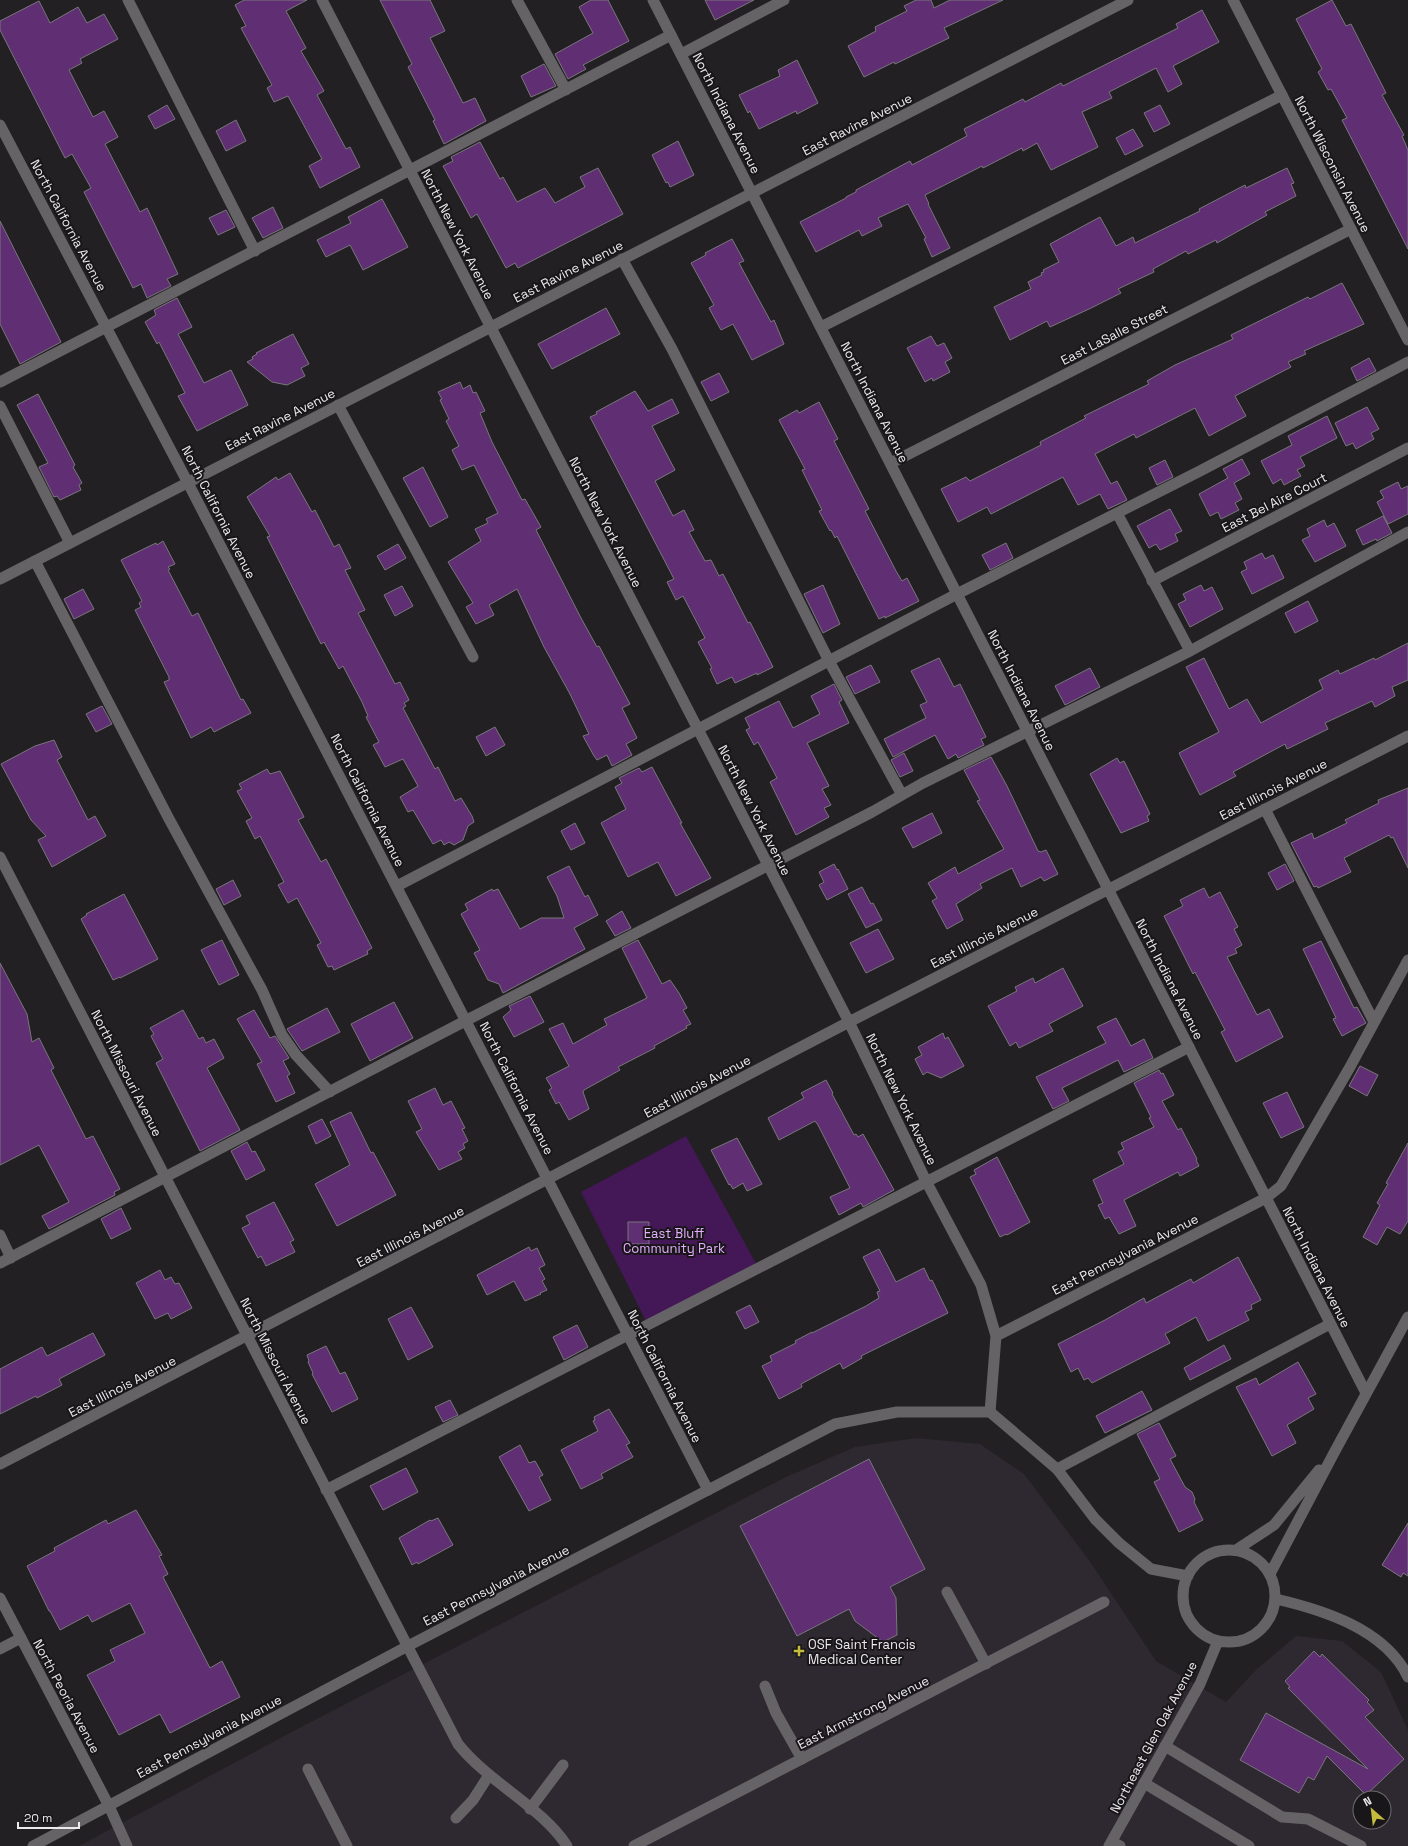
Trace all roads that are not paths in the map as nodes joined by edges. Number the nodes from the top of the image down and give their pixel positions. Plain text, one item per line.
1 (128, 0) edge
2 (322, 0) edge
3 (517, 0) edge
4 (653, 0) edge
5 (784, 0) edge
6 (1128, 0) edge
7 (1233, 0) edge
8 (671, 35) junction
9 (681, 54) junction
10 (566, 90) junction
11 (1282, 95) junction
12 (0, 125) edge
13 (410, 171) junction
14 (752, 193) junction
15 (1350, 229) junction
16 (255, 251) junction
17 (622, 259) junction
18 (821, 327) junction
19 (107, 328) junction
20 (490, 328) junction
21 (1408, 340) edge
22 (1408, 362) edge
23 (0, 382) edge
24 (338, 405) junction
25 (0, 406) edge
26 (1408, 448) edge
27 (891, 463) junction
28 (188, 483) junction
29 (1116, 513) junction
30 (1408, 532) edge
31 (70, 543) junction
32 (35, 561) junction
33 (0, 579) edge
34 (1152, 581) junction
35 (957, 594) junction
36 (1190, 651) junction
37 (473, 657) dead end
38 (829, 661) junction
39 (698, 729) junction
40 (1028, 731) junction
41 (1408, 736) edge
42 (902, 795) junction
43 (1265, 809) junction
44 (0, 857) edge
45 (768, 866) junction
46 (397, 886) junction
47 (1109, 889) junction
48 (1408, 960) edge
49 (467, 1020) junction
50 (849, 1022) junction
51 (1374, 1022) junction
52 (1189, 1047) junction
53 (330, 1092) junction
54 (166, 1177) junction
55 (549, 1180) junction
56 (926, 1181) junction
57 (1266, 1198) junction
58 (0, 1236) edge
59 (11, 1258) junction
60 (0, 1263) edge
61 (1408, 1317) edge
62 (1330, 1324) junction
63 (629, 1335) junction
64 (248, 1336) junction
65 (996, 1336) junction
66 (1366, 1393) junction
67 (990, 1412) junction
68 (1335, 1451) junction
69 (0, 1464) edge
70 (1057, 1469) junction
71 (326, 1490) junction
72 (708, 1490) junction
73 (1236, 1550) junction
74 (1270, 1574) junction
75 (1188, 1576) junction
76 (947, 1592) dead end
77 (0, 1598) edge
78 (1276, 1598) junction
79 (1104, 1602) dead end
80 (21, 1638) junction
81 (1218, 1641) junction
82 (406, 1647) junction
83 (0, 1649) edge
84 (986, 1664) junction
85 (1408, 1677) edge
86 (765, 1686) dead end
87 (1165, 1746) junction
88 (802, 1759) junction
89 (563, 1765) dead end
90 (308, 1769) dead end
91 (489, 1775) junction
92 (1144, 1783) junction
93 (109, 1806) junction
94 (530, 1809) junction
95 (456, 1818) dead end
96 (1234, 1843) edge
97 (1114, 1845) edge
98 (33, 1846) edge
99 (127, 1846) edge
100 (347, 1846) edge
101 (567, 1846) edge
102 (634, 1846) edge
103 (1249, 1846) edge
104 (1361, 1846) edge

1 - 16 street
2 - 13 street, North New York Avenue
3 - 10 street
4 - 8 street, North Indiana Avenue
5 - 9 street
6 - 14 street, East Ravine Avenue
7 - 11 street, North Wisconsin Avenue
8 - 9 street, North Indiana Avenue
8 - 10 street
9 - 14 street, North Indiana Avenue
10 - 13 street
11 - 15 street, North Wisconsin Avenue
11 - 18 street
12 - 19 street, North California Avenue
13 - 16 street
13 - 20 street, North New York Avenue
14 - 17 street, East Ravine Avenue
14 - 18 street, North Indiana Avenue
15 - 21 street, North Wisconsin Avenue
15 - 27 street, East LaSalle Street
16 - 19 street
17 - 20 street, East Ravine Avenue
17 - 38 street
18 - 27 street, North Indiana Avenue
19 - 23 street
19 - 28 street, North California Avenue
20 - 24 street, East Ravine Avenue
20 - 39 street, North New York Avenue
22 - 29 street
24 - 28 street, East Ravine Avenue
24 - 37 street
25 - 31 street
26 - 34 street, East Bel Aire Court
27 - 35 street, North Indiana Avenue
28 - 31 street, East Ravine Avenue
28 - 46 street, North California Avenue
29 - 34 street
29 - 35 street
30 - 36 street
31 - 32 street, East Ravine Avenue
32 - 33 street, East Ravine Avenue
32 - 53 street
34 - 36 street
35 - 38 street
35 - 40 street, North Indiana Avenue
36 - 40 street
38 - 39 street
38 - 42 street
39 - 45 street, North New York Avenue
39 - 46 street
40 - 42 street
40 - 47 street, North Indiana Avenue
41 - 43 street, East Illinois Avenue
42 - 45 street
43 - 47 street, East Illinois Avenue
43 - 51 street
44 - 54 street, North Missouri Avenue
45 - 49 street
45 - 50 street, North New York Avenue
46 - 49 street, North California Avenue
47 - 50 street, East Illinois Avenue
47 - 52 street, North Indiana Avenue
48 - 51 street, East Pennsylvania Avenue
49 - 53 street
49 - 55 street, North California Avenue
50 - 55 street, East Illinois Avenue
50 - 56 street, North New York Avenue
51 - 57 street, East Pennsylvania Avenue
52 - 56 street
52 - 57 street, North Indiana Avenue
53 - 54 street
54 - 59 street
54 - 64 street, North Missouri Avenue
55 - 63 street, North California Avenue
55 - 64 street, East Illinois Avenue
56 - 63 street
56 - 65 street, North New York Avenue
57 - 62 street, North Indiana Avenue
57 - 65 street, East Pennsylvania Avenue
58 - 59 street
59 - 60 street
61 - 66 street
62 - 66 street, North Indiana Avenue
62 - 70 street
63 - 71 street
63 - 72 street, North California Avenue
64 - 69 street, East Illinois Avenue
64 - 71 street, North Missouri Avenue
65 - 67 street, North New York Avenue
66 - 68 street
67 - 70 street
67 - 72 street, East Pennsylvania Avenue
68 - 73 street
68 - 74 street
70 - 75 street
71 - 82 street, North Missouri Avenue
72 - 82 street, East Pennsylvania Avenue
73 - 74 street
73 - 75 street
74 - 78 street
75 - 81 street
76 - 84 street
77 - 80 street, North Peoria Avenue
78 - 81 street
78 - 85 street
79 - 84 street, East Armstrong Avenue
80 - 83 street
80 - 93 street, North Peoria Avenue
81 - 87 street, Northeast Glen Oak Avenue
82 - 91 street, North Missouri Avenue
82 - 93 street, East Pennsylvania Avenue
84 - 88 street, East Armstrong Avenue
86 - 88 street
87 - 92 street, Northeast Glen Oak Avenue
87 - 104 street
88 - 102 street, East Armstrong Avenue
89 - 94 street
90 - 100 street
91 - 94 street, North Missouri Avenue
91 - 95 street
92 - 96 street
92 - 97 street, Northeast Glen Oak Avenue
93 - 98 street, East Pennsylvania Avenue
93 - 99 street, North Peoria Avenue
94 - 101 street, North Missouri Avenue
96 - 103 street

